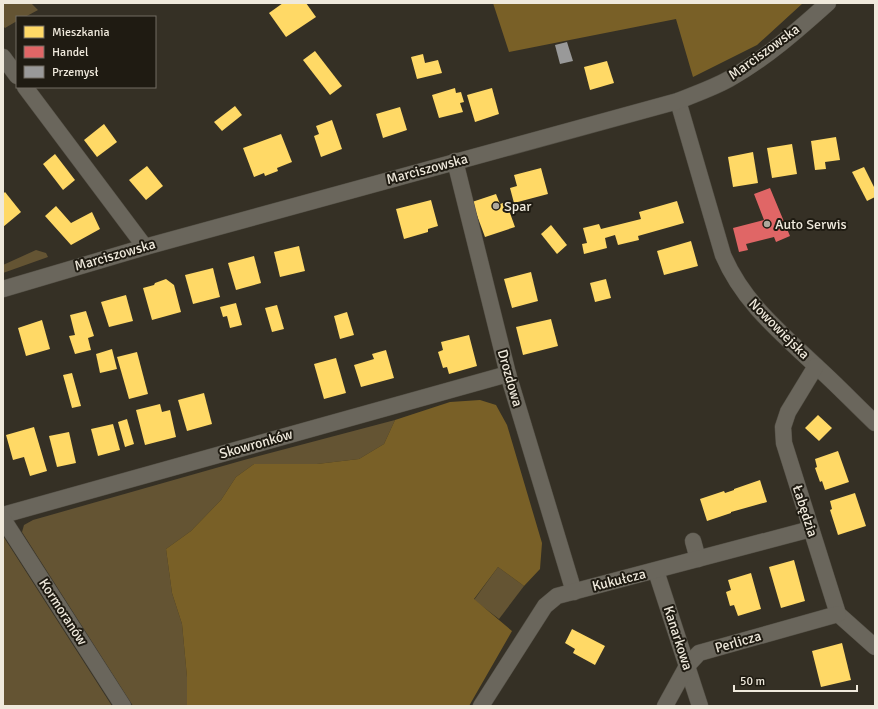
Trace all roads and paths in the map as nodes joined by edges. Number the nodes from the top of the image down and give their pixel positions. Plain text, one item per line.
1 (828, 3) edge
2 (3, 57) edge
3 (16, 75) edge
4 (27, 88) edge
5 (678, 101) junction
6 (455, 161) junction
7 (145, 247) junction
8 (3, 289) edge
9 (816, 366) junction
10 (508, 374) junction
11 (875, 423) edge
12 (3, 515) edge
13 (3, 519) edge
14 (811, 528) junction
15 (693, 541) dead end
16 (698, 559) junction
17 (656, 571) junction
18 (574, 592) junction
19 (838, 614) junction
20 (875, 647) edge
21 (687, 666) junction
22 (123, 706) edge
23 (481, 706) edge
24 (665, 706) edge
25 (700, 706) edge

1 - 5 street, Marciszowska
2 - 3 street
4 - 7 street
5 - 6 street, Marciszowska
5 - 9 street, Nowowiejska
6 - 7 street, Marciszowska
6 - 10 street, Drozdowa
7 - 8 street, Marciszowska
9 - 11 street, Nowowiejska
9 - 14 street, Łabędzia
10 - 12 street, Skowronków
10 - 18 street, Drozdowa
13 - 22 street, Kormoranów
14 - 16 street, Kukułcza
14 - 19 street, Łabędzia
15 - 16 street
16 - 17 street, Kukułcza
17 - 18 street, Kukułcza
17 - 21 street, Kanarkowa
18 - 23 street, Kukułcza
19 - 20 street
19 - 21 street, Perlicza
21 - 24 street, Perlicza
21 - 25 street, Kanarkowa

